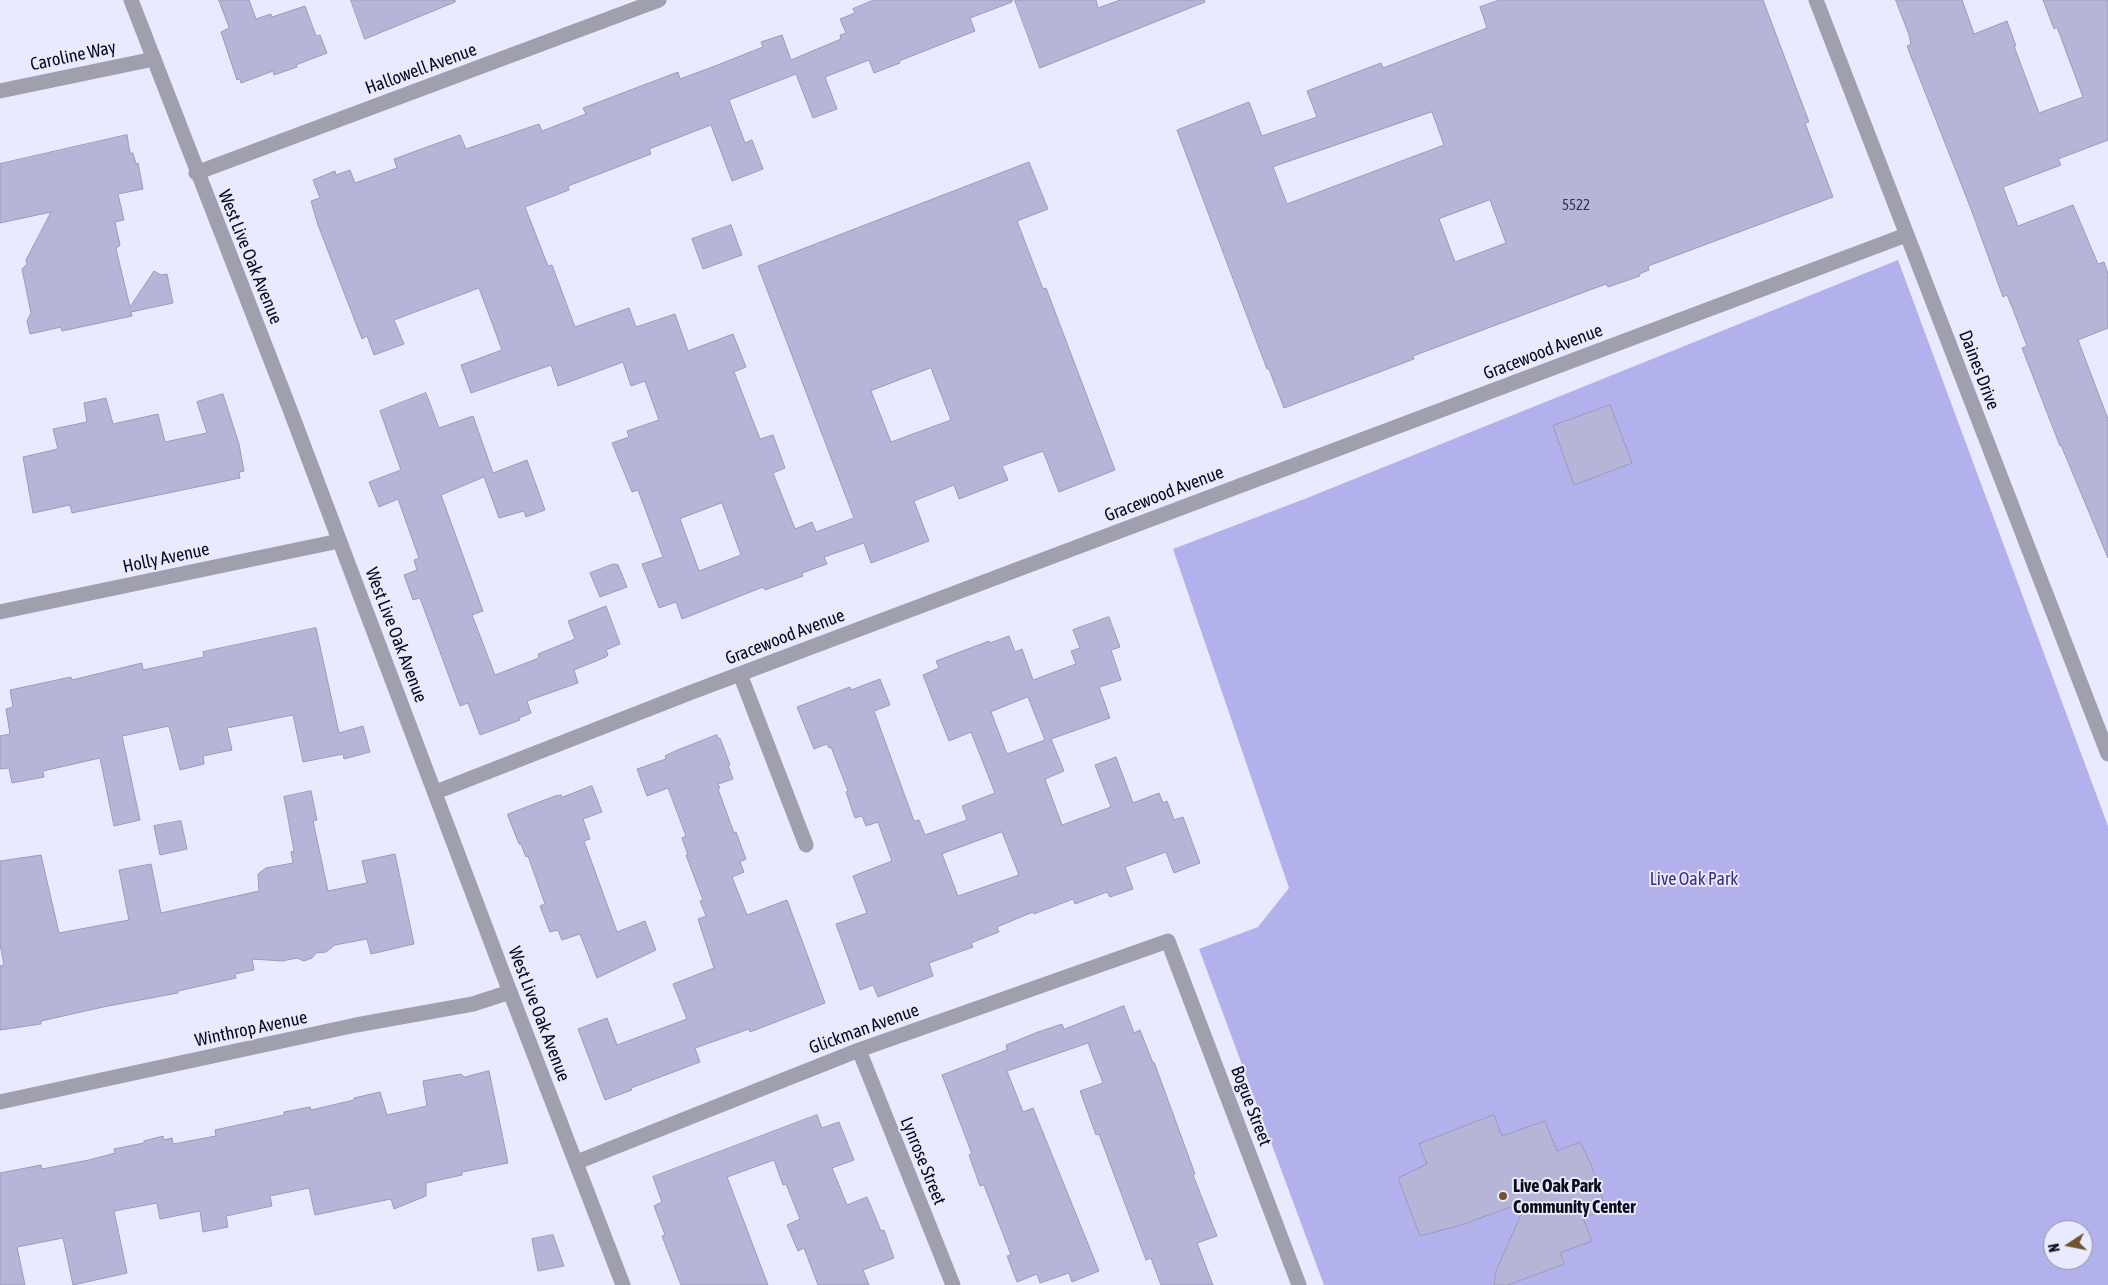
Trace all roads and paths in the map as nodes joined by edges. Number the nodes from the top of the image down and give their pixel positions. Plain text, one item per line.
1 (131, 0) edge
2 (659, 0) edge
3 (1816, 0) edge
4 (154, 59) junction
5 (0, 91) edge
6 (196, 173) junction
7 (1906, 235) junction
8 (339, 541) junction
9 (0, 612) edge
10 (740, 674) junction
11 (2108, 754) edge
12 (436, 792) junction
13 (806, 845) dead end
14 (1168, 940) joint
15 (510, 992) junction
16 (859, 1050) junction
17 (0, 1102) edge
18 (577, 1162) junction
19 (623, 1285) edge
20 (953, 1285) edge
21 (1299, 1285) edge

1 - 4 street, West Live Oak Avenue
2 - 6 street, Hallowell Avenue
3 - 7 street, Daines Drive
4 - 5 street, Caroline Way
4 - 6 street, West Live Oak Avenue
6 - 8 street, West Live Oak Avenue
7 - 10 street, Gracewood Avenue
7 - 11 street, Daines Drive
8 - 9 street, Holly Avenue
8 - 12 street, West Live Oak Avenue
10 - 12 street, Gracewood Avenue
10 - 13 street
12 - 15 street, West Live Oak Avenue
14 - 16 street, Glickman Avenue
14 - 21 street, Bogue Street
15 - 17 street, Winthrop Avenue
15 - 18 street, West Live Oak Avenue
16 - 18 street, Glickman Avenue
16 - 20 street, Lynrose Street
18 - 19 street, West Live Oak Avenue

